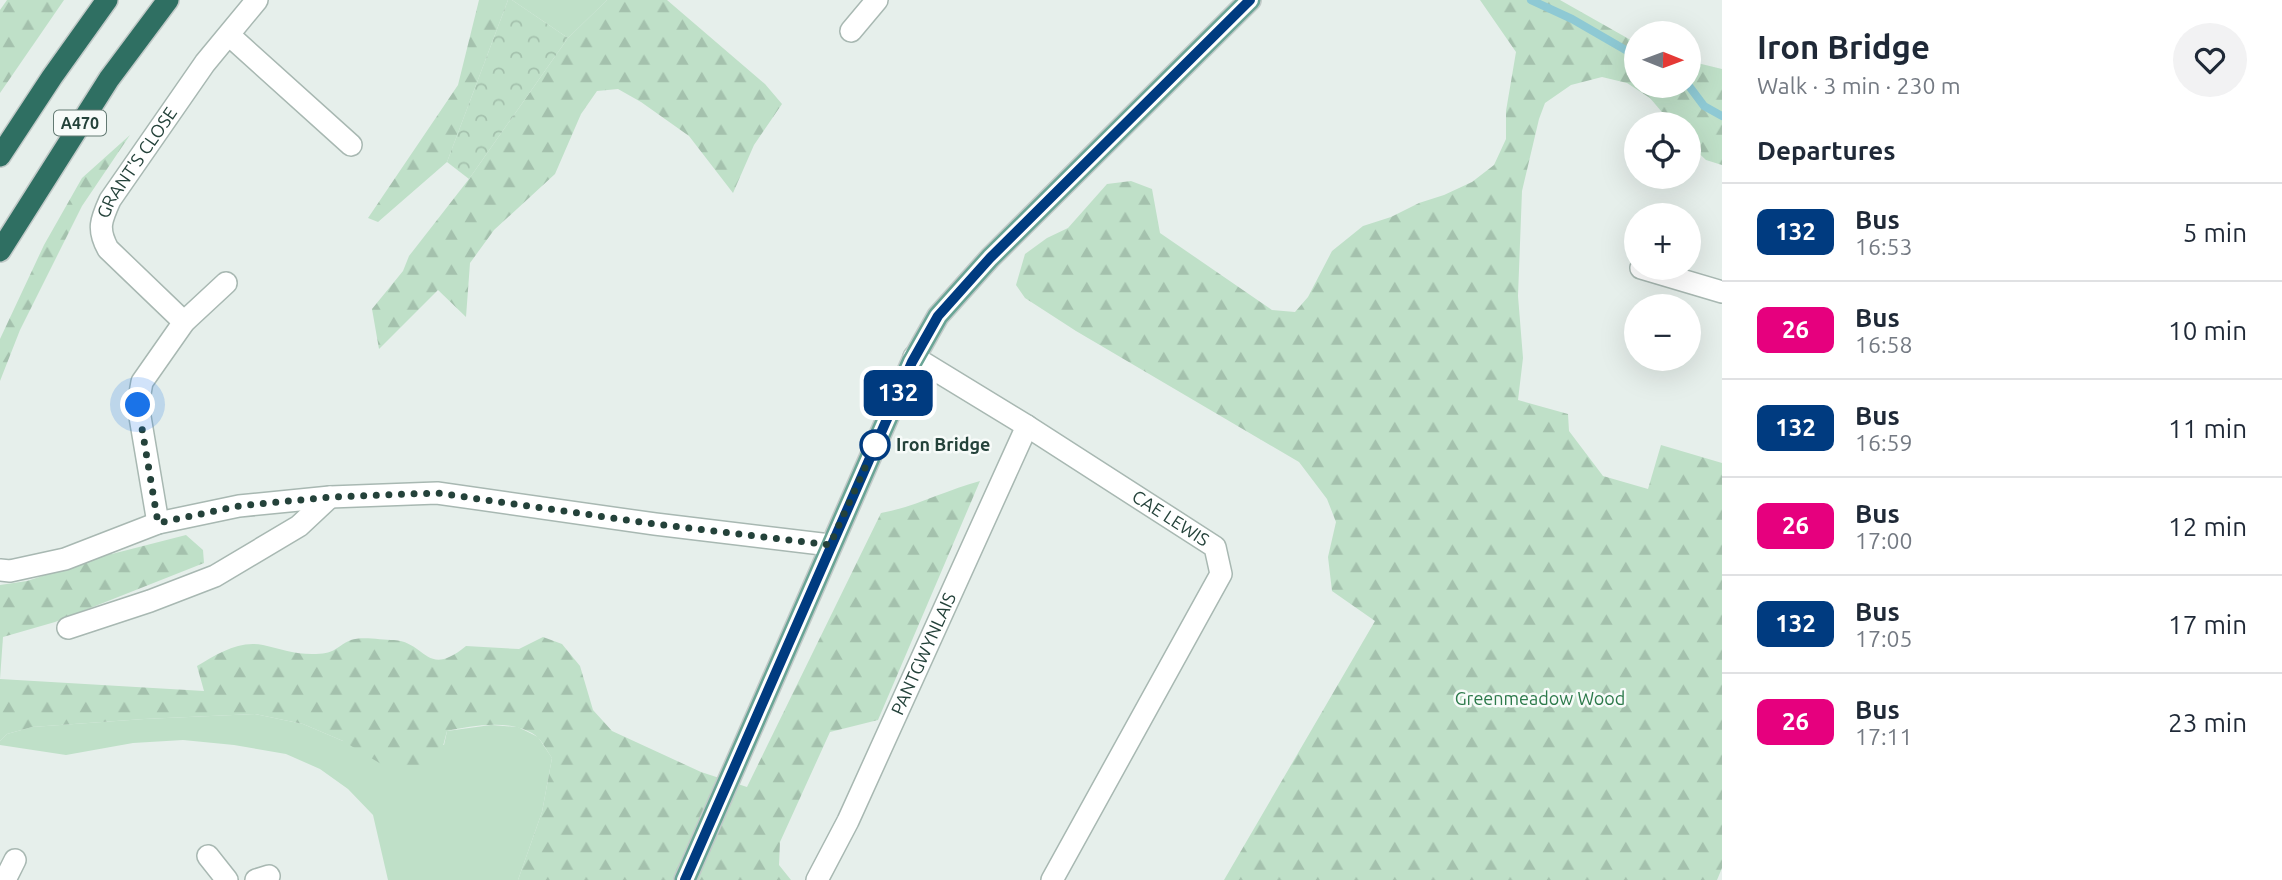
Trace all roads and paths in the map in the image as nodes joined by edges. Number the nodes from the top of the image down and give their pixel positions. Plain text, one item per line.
1 (107, 0) edge
2 (168, 0) edge
3 (257, 0) edge
4 (877, 0) edge
5 (1243, 3) edge
6 (851, 31) dead end
7 (229, 35) junction
8 (351, 145) dead end
9 (0, 156) edge
10 (0, 251) edge
11 (1682, 280) edge
12 (226, 283) dead end
13 (1722, 292) edge
14 (184, 322) junction
15 (914, 357) junction
16 (1027, 426) junction
17 (330, 497) junction
18 (158, 523) junction
19 (830, 545) junction
20 (0, 570) edge
21 (68, 628) dead end
22 (208, 856) dead end
23 (15, 860) dead end
24 (5, 880) edge
25 (228, 880) edge
26 (685, 880) edge
27 (817, 880) edge
28 (1052, 880) edge

1 - 9 highway, A470
2 - 10 highway, A470
3 - 7 street, GRANT'S CLOSE
4 - 6 street
5 - 15 main road
7 - 8 street
7 - 14 street, GRANT'S CLOSE
11 - 13 street
12 - 14 street
14 - 18 street
15 - 16 street, CAE LEWIS
15 - 19 main road
16 - 27 street, PANTGWYNLAIS
16 - 28 street, CAE LEWIS
17 - 18 street
17 - 19 street
17 - 21 street
18 - 20 street
19 - 26 main road
22 - 25 street
23 - 24 street

